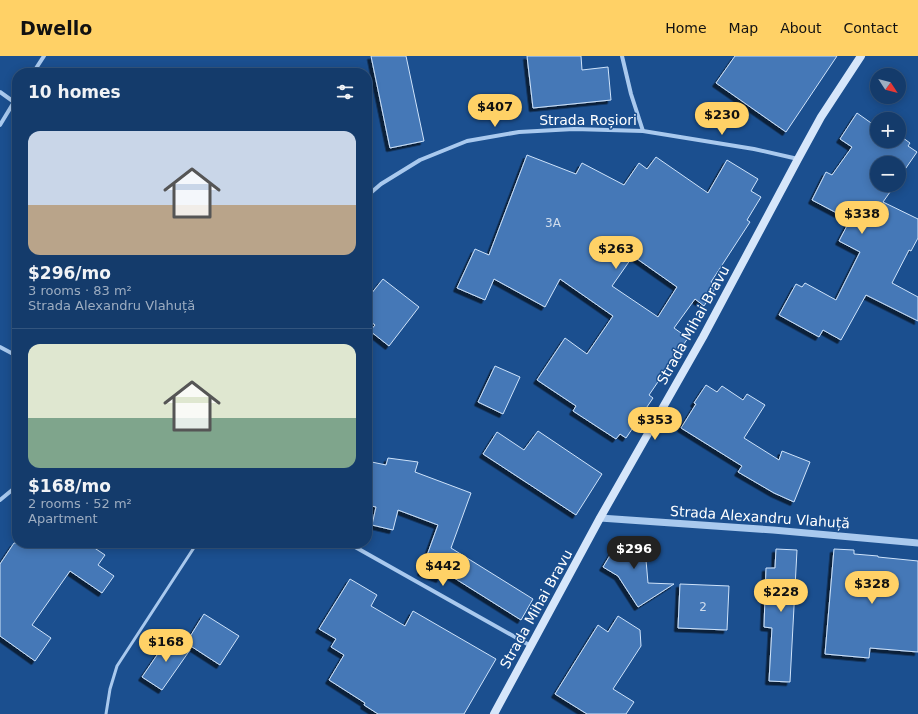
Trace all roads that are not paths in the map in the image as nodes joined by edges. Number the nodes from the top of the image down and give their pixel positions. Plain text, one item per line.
1 (44, 56) edge
2 (622, 56) edge
3 (861, 56) edge
4 (36, 68) edge
5 (0, 92) edge
6 (12, 101) edge
7 (12, 105) edge
8 (0, 125) edge
9 (643, 131) junction
10 (798, 159) junction
11 (372, 192) edge
12 (0, 347) edge
13 (12, 353) edge
14 (12, 490) edge
15 (0, 500) edge
16 (600, 518) junction
17 (918, 543) edge
18 (194, 548) edge
19 (357, 548) edge
20 (531, 646) junction
21 (106, 714) edge
22 (494, 714) edge

1 - 4 street
2 - 9 street
3 - 10 main road, Strada Mihai Bravu
5 - 6 street
7 - 8 street
9 - 10 street, Strada Roșiori
9 - 11 street, Strada Roșiori
10 - 16 main road, Strada Mihai Bravu
12 - 13 street
14 - 15 street
16 - 17 street, Strada Alexandru Vlahuță
16 - 20 main road, Strada Mihai Bravu
18 - 21 lane
19 - 20 street
20 - 22 main road, Strada Mihai Bravu

